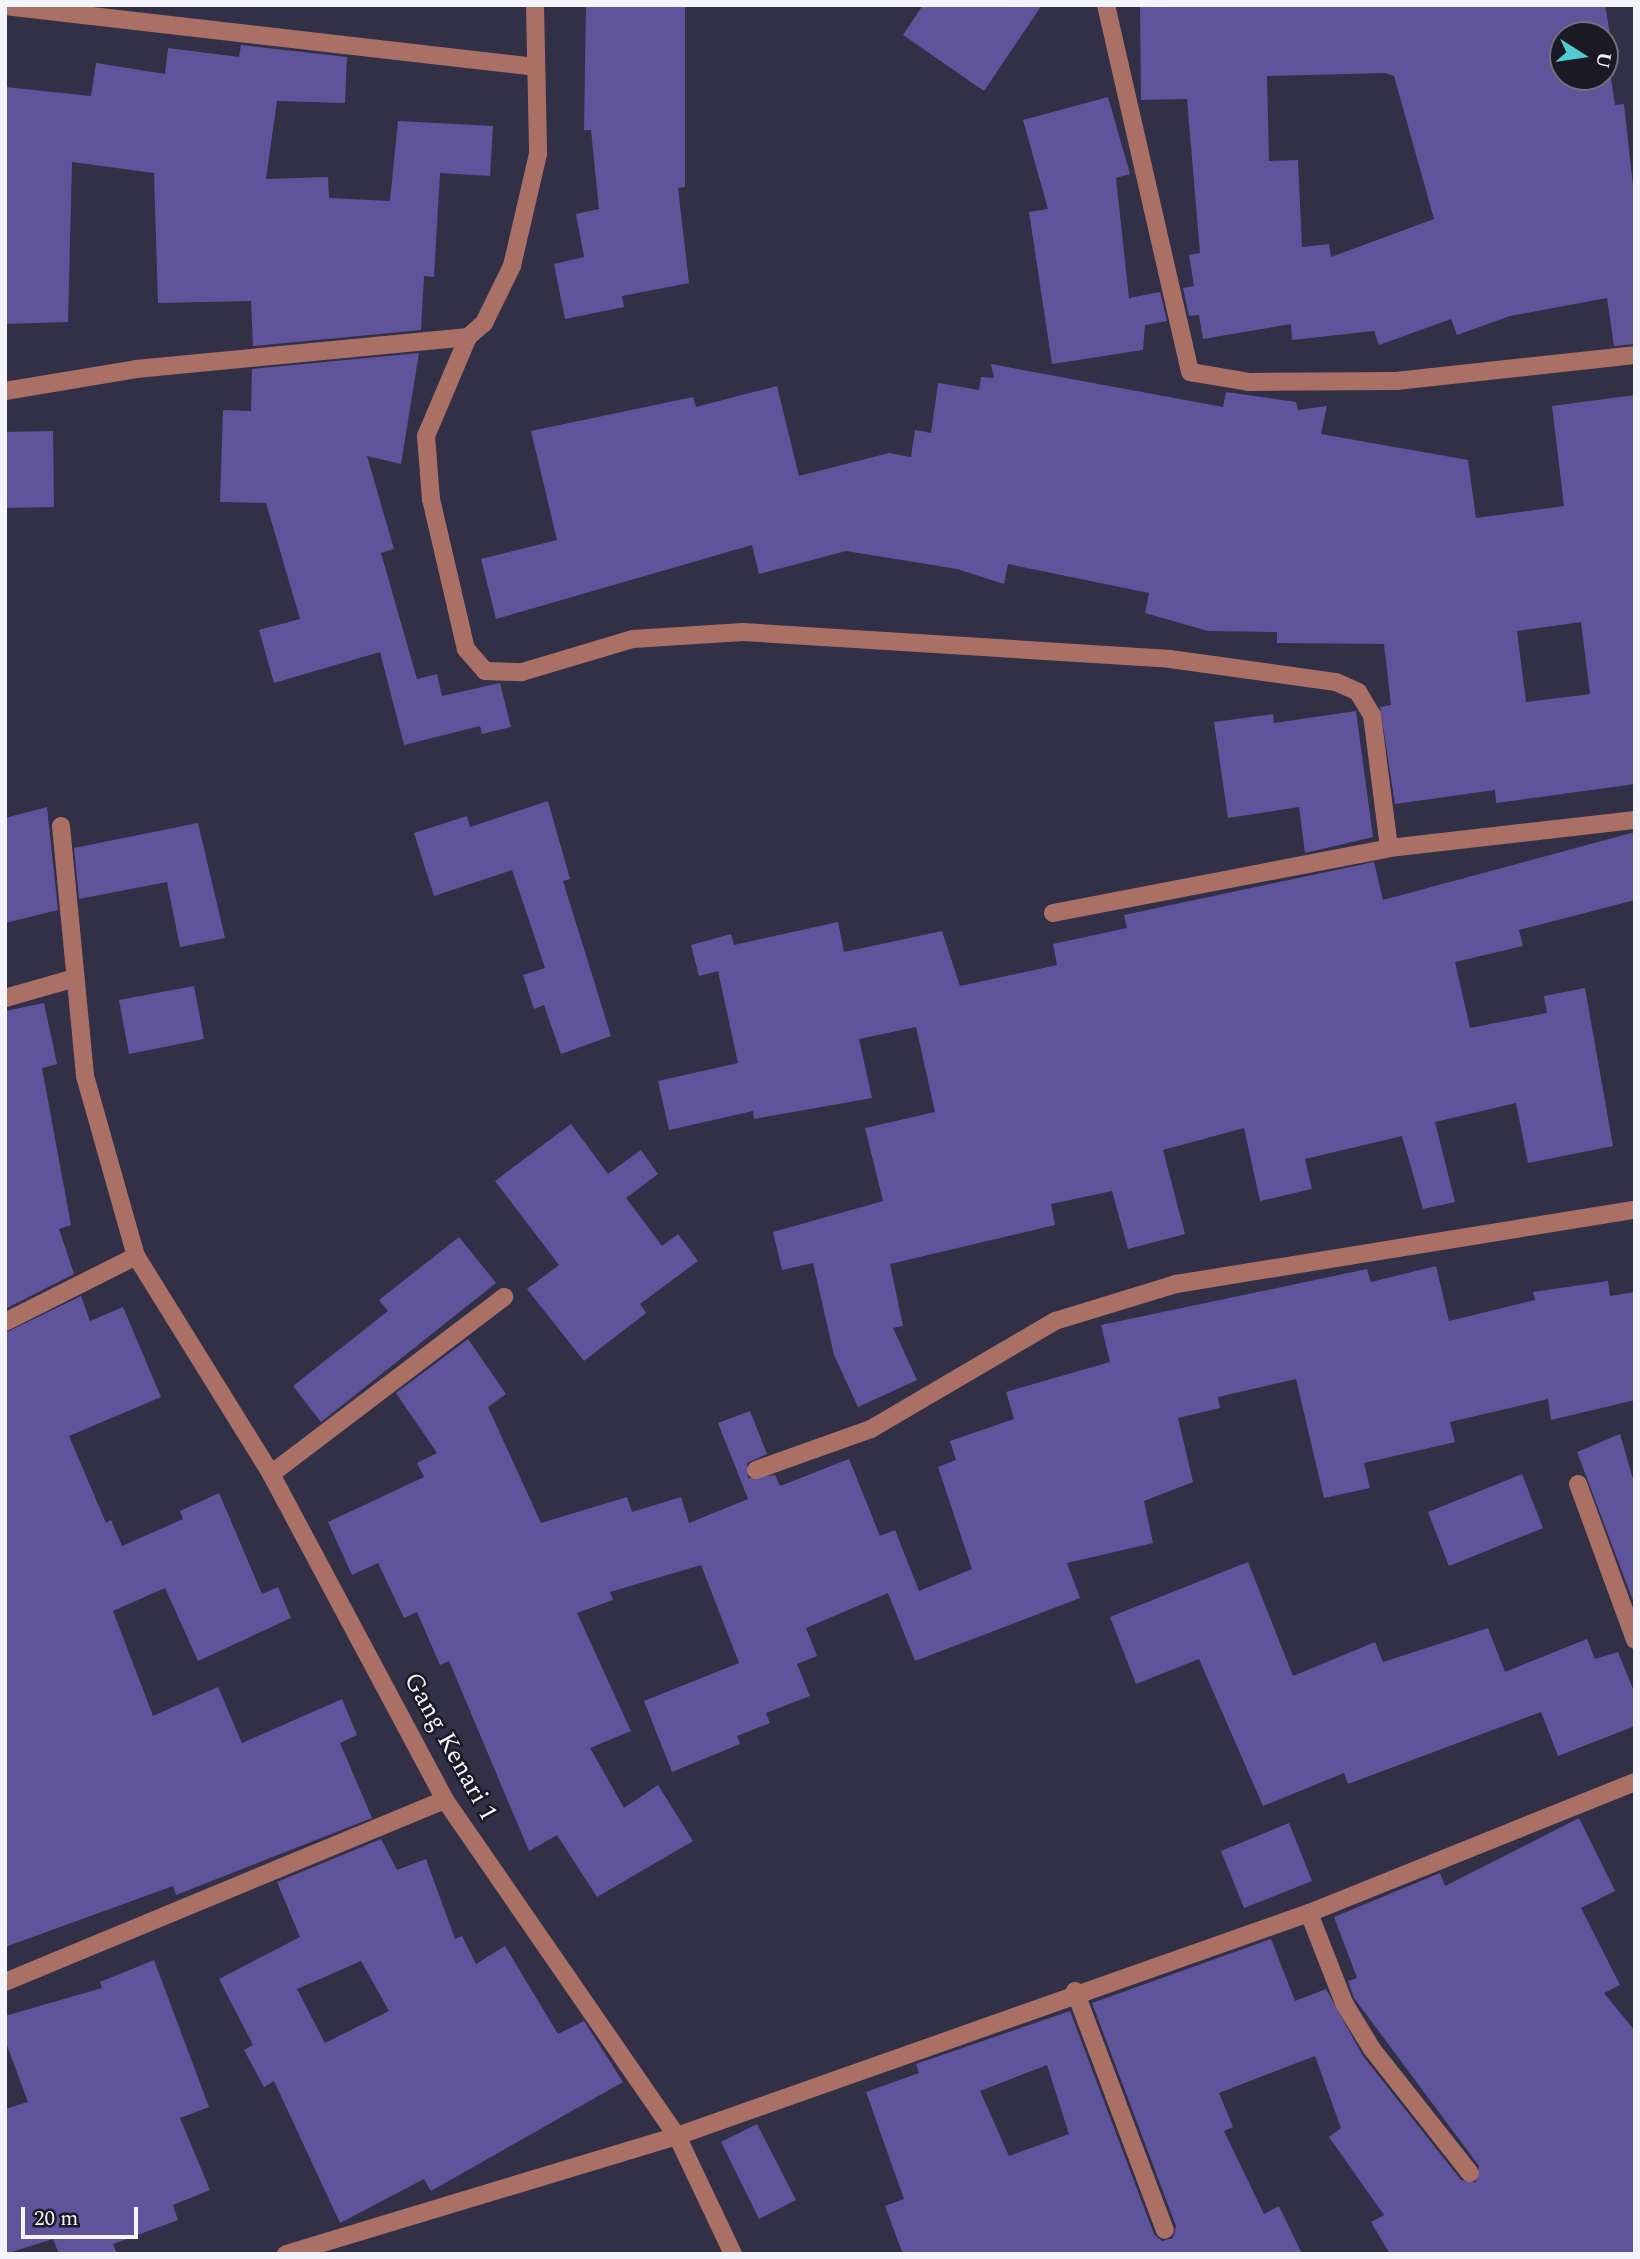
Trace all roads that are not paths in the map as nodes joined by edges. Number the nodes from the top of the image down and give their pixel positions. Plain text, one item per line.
1 (534, 5) edge
2 (1106, 5) edge
3 (5, 6) edge
4 (536, 67) junction
5 (468, 338) junction
6 (1635, 355) edge
7 (5, 391) edge
8 (1635, 820) edge
9 (61, 826) dead end
10 (1389, 848) junction
11 (1053, 913) dead end
12 (75, 978) junction
13 (5, 998) edge
14 (1635, 1210) edge
15 (136, 1256) junction
16 (504, 1297) dead end
17 (5, 1322) edge
18 (756, 1470) dead end
19 (271, 1474) junction
20 (1578, 1484) dead end
21 (1635, 1640) edge
22 (1635, 1782) edge
23 (445, 1800) junction
24 (1309, 1913) junction
25 (5, 1982) edge
26 (1075, 1991) junction
27 (677, 2136) junction
28 (1470, 2172) dead end
29 (1164, 2230) dead end
30 (286, 2254) edge
31 (733, 2254) edge

1 - 4 street
2 - 6 street
3 - 4 street
4 - 5 street
5 - 7 street
5 - 10 street
8 - 10 street
9 - 12 street, Gang Kenari 1
10 - 11 street
12 - 13 street
12 - 15 street, Gang Kenari 1
14 - 18 street
15 - 17 street
15 - 19 street, Gang Kenari 1
16 - 19 street
19 - 23 street, Gang Kenari 1
20 - 21 street
22 - 24 street
23 - 25 street
23 - 27 street, Gang Kenari 1
24 - 26 street
24 - 28 street
26 - 27 street
26 - 29 street
27 - 30 street
27 - 31 street, Gang Kenari 1

